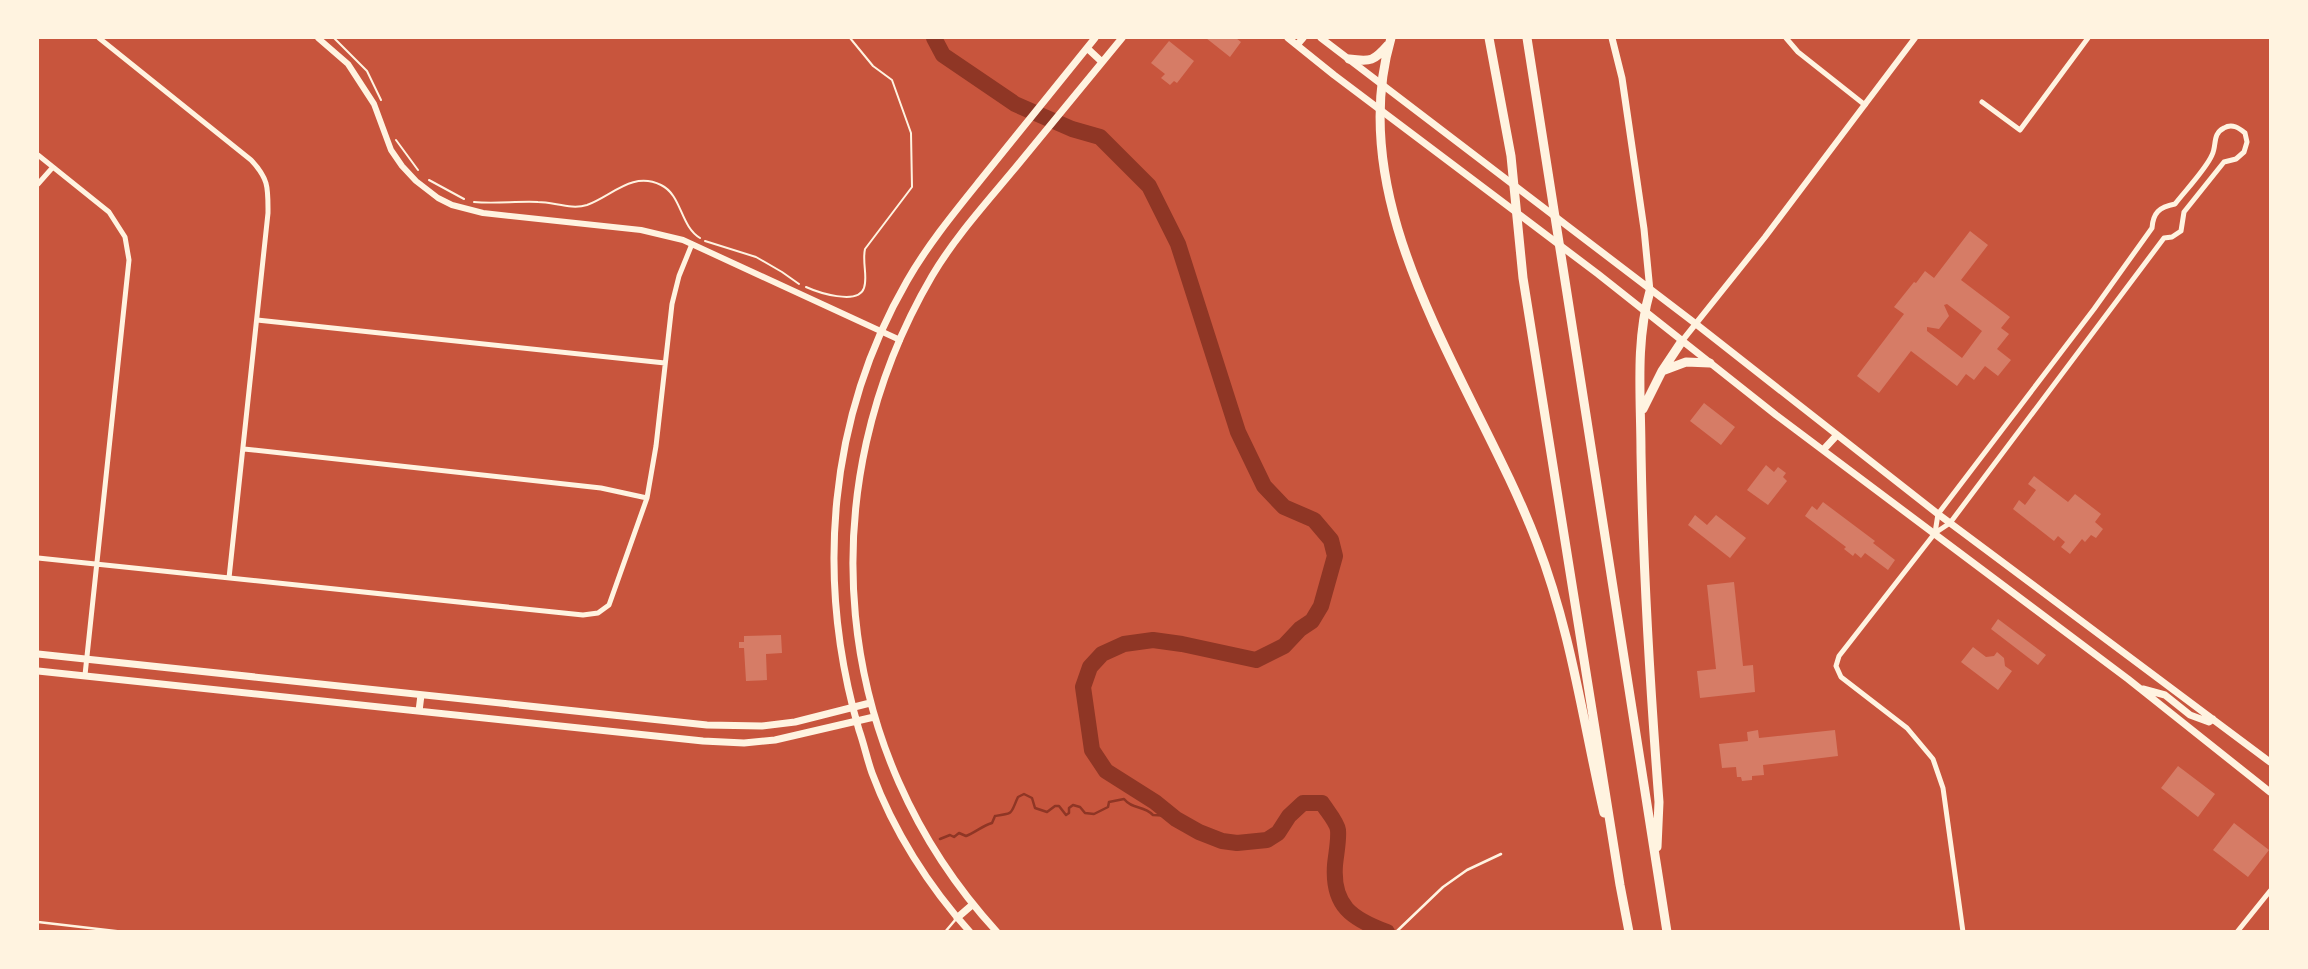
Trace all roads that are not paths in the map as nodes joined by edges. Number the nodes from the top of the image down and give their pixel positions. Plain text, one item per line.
1 (99, 38) edge
2 (318, 38) edge
3 (1095, 38) edge
4 (1122, 38) edge
5 (1288, 38) edge
6 (1303, 38) edge
7 (1321, 38) edge
8 (1489, 38) edge
9 (1527, 38) edge
10 (1612, 38) edge
11 (1786, 38) edge
12 (1915, 38) edge
13 (2088, 38) edge
14 (1390, 41) edge
15 (1297, 45) junction
16 (1087, 48) junction
17 (1349, 59) junction
18 (1102, 62) junction
19 (1380, 84) junction
20 (1982, 102) dead end
21 (1865, 105) junction
22 (1379, 109) junction
23 (38, 154) edge
24 (53, 167) junction
25 (38, 184) edge
26 (692, 244) junction
27 (1650, 291) junction
28 (1644, 311) junction
29 (257, 320) junction
30 (1696, 324) junction
31 (882, 331) junction
32 (900, 340) junction
33 (1682, 341) junction
34 (665, 363) junction
35 (1710, 363) junction
36 (1662, 371) junction
37 (1641, 414) junction
38 (1837, 435) junction
39 (1824, 449) junction
40 (244, 450) junction
41 (647, 498) junction
42 (1938, 514) junction
43 (1950, 523) junction
44 (1935, 533) junction
45 (38, 558) edge
46 (98, 564) junction
47 (229, 578) junction
48 (38, 654) edge
49 (87, 659) junction
50 (38, 671) edge
51 (85, 675) junction
52 (2140, 688) junction
53 (421, 695) junction
54 (870, 703) junction
55 (853, 708) junction
56 (420, 711) junction
57 (874, 717) junction
58 (2213, 720) junction
59 (857, 722) junction
60 (2270, 762) edge
61 (2270, 792) edge
62 (1501, 854) dead end
63 (1656, 867) junction
64 (1620, 885) junction
65 (2270, 891) edge
66 (972, 905) junction
67 (957, 918) junction
68 (38, 922) edge
69 (124, 932) edge
70 (945, 932) edge
71 (970, 932) edge
72 (997, 932) edge
73 (1396, 932) edge
74 (1629, 932) edge
75 (1667, 932) edge
76 (1963, 932) edge
77 (2237, 932) edge

1 - 29 street
2 - 26 street
3 - 16 main road
4 - 18 main road
5 - 15 main road
6 - 15 main road
7 - 17 main road
8 - 64 highway
9 - 63 highway
10 - 27 main road
11 - 21 street
12 - 21 street
13 - 20 street
14 - 17 highway
14 - 19 highway
15 - 22 main road
16 - 18 main road
16 - 31 main road
17 - 19 main road
18 - 32 main road
19 - 22 highway
19 - 27 main road
21 - 30 street
22 - 28 main road
22 - 64 highway
23 - 24 street
24 - 25 street
24 - 46 street
26 - 31 street
26 - 34 street
27 - 28 highway
27 - 30 main road
28 - 33 main road
28 - 37 highway
29 - 34 street
29 - 40 street
30 - 33 street
30 - 38 main road
31 - 32 street
31 - 55 main road
32 - 54 main road
33 - 35 main road
33 - 36 highway
34 - 41 street
35 - 36 highway
35 - 39 main road
36 - 37 highway
37 - 63 highway
38 - 39 main road
38 - 42 main road
39 - 44 main road
40 - 41 street
40 - 47 street
41 - 47 street
42 - 43 main road
42 - 43 street
42 - 44 street
43 - 44 street
43 - 58 main road
44 - 52 main road
44 - 76 street
45 - 46 street
46 - 47 street
46 - 49 street
48 - 49 main road
49 - 51 street
49 - 53 main road
50 - 51 main road
51 - 56 main road
52 - 58 main road
52 - 61 main road
53 - 55 main road
53 - 56 main road
54 - 55 main road
54 - 57 main road
55 - 59 main road
56 - 59 main road
57 - 59 main road
57 - 66 main road
58 - 60 main road
59 - 67 main road
62 - 73 lane
63 - 75 highway
64 - 74 highway
65 - 77 street
66 - 67 main road
66 - 72 main road
67 - 70 lane
67 - 71 main road
68 - 69 lane

